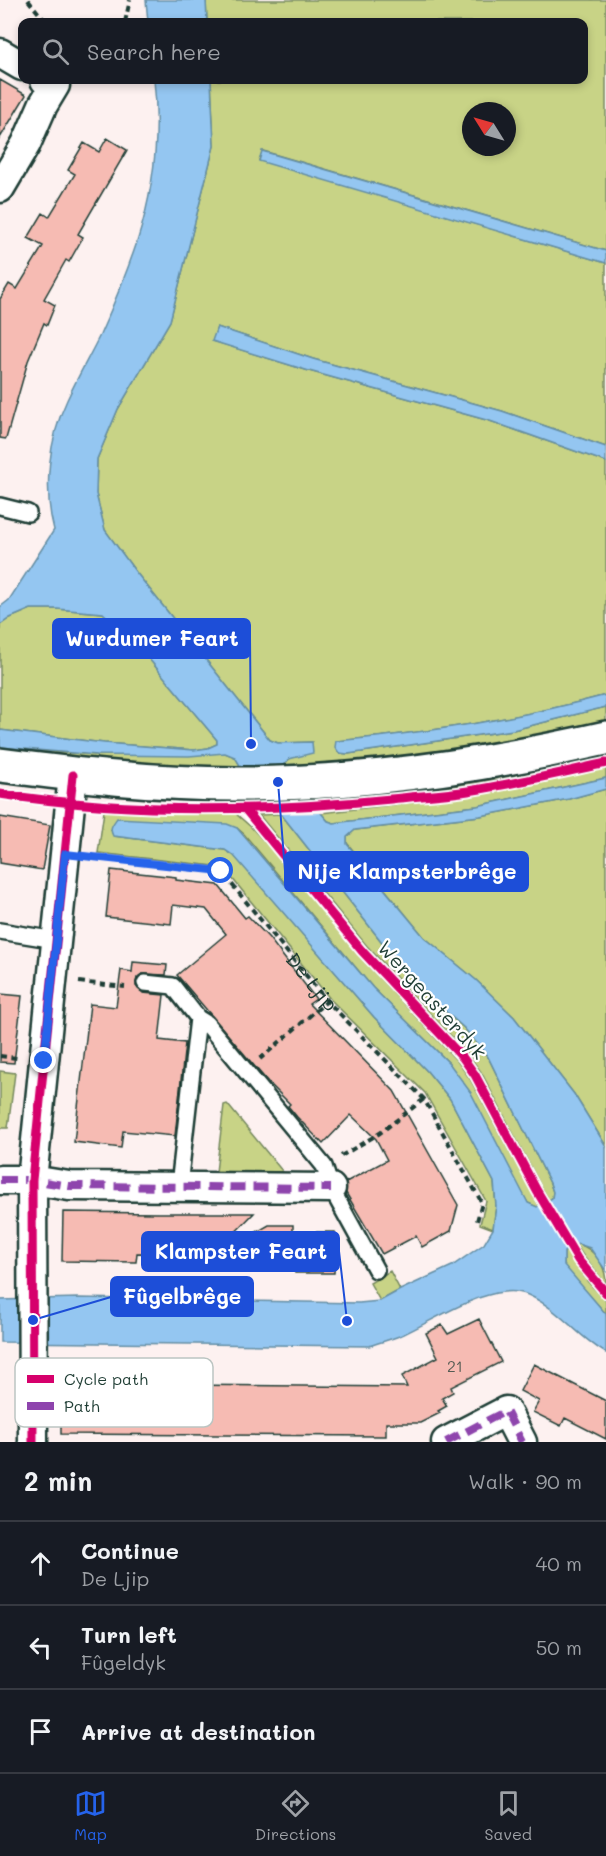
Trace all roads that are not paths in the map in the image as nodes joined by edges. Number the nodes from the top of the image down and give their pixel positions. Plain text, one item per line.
1 (0, 52) edge
2 (18, 63) edge
3 (53, 84) edge
4 (0, 188) edge
5 (0, 506) edge
6 (28, 513) dead end
7 (606, 738) edge
8 (0, 765) edge
9 (73, 775) junction
10 (0, 931) edge
11 (56, 940) junction
12 (146, 983) road end
13 (198, 1017) junction
14 (327, 1177) junction
15 (0, 1180) edge
16 (32, 1180) junction
17 (180, 1186) junction
18 (376, 1270) dead end
19 (33, 1358) edge
20 (446, 1442) edge
21 (522, 1442) edge

1 - 2 street
3 - 4 street
5 - 6 lane
7 - 9 street
8 - 9 street
9 - 11 street
10 - 11 lane
11 - 16 street
12 - 13 lane
13 - 14 lane
13 - 17 lane
14 - 17 street
14 - 18 lane
15 - 16 street
16 - 17 street
16 - 19 street
20 - 21 street

